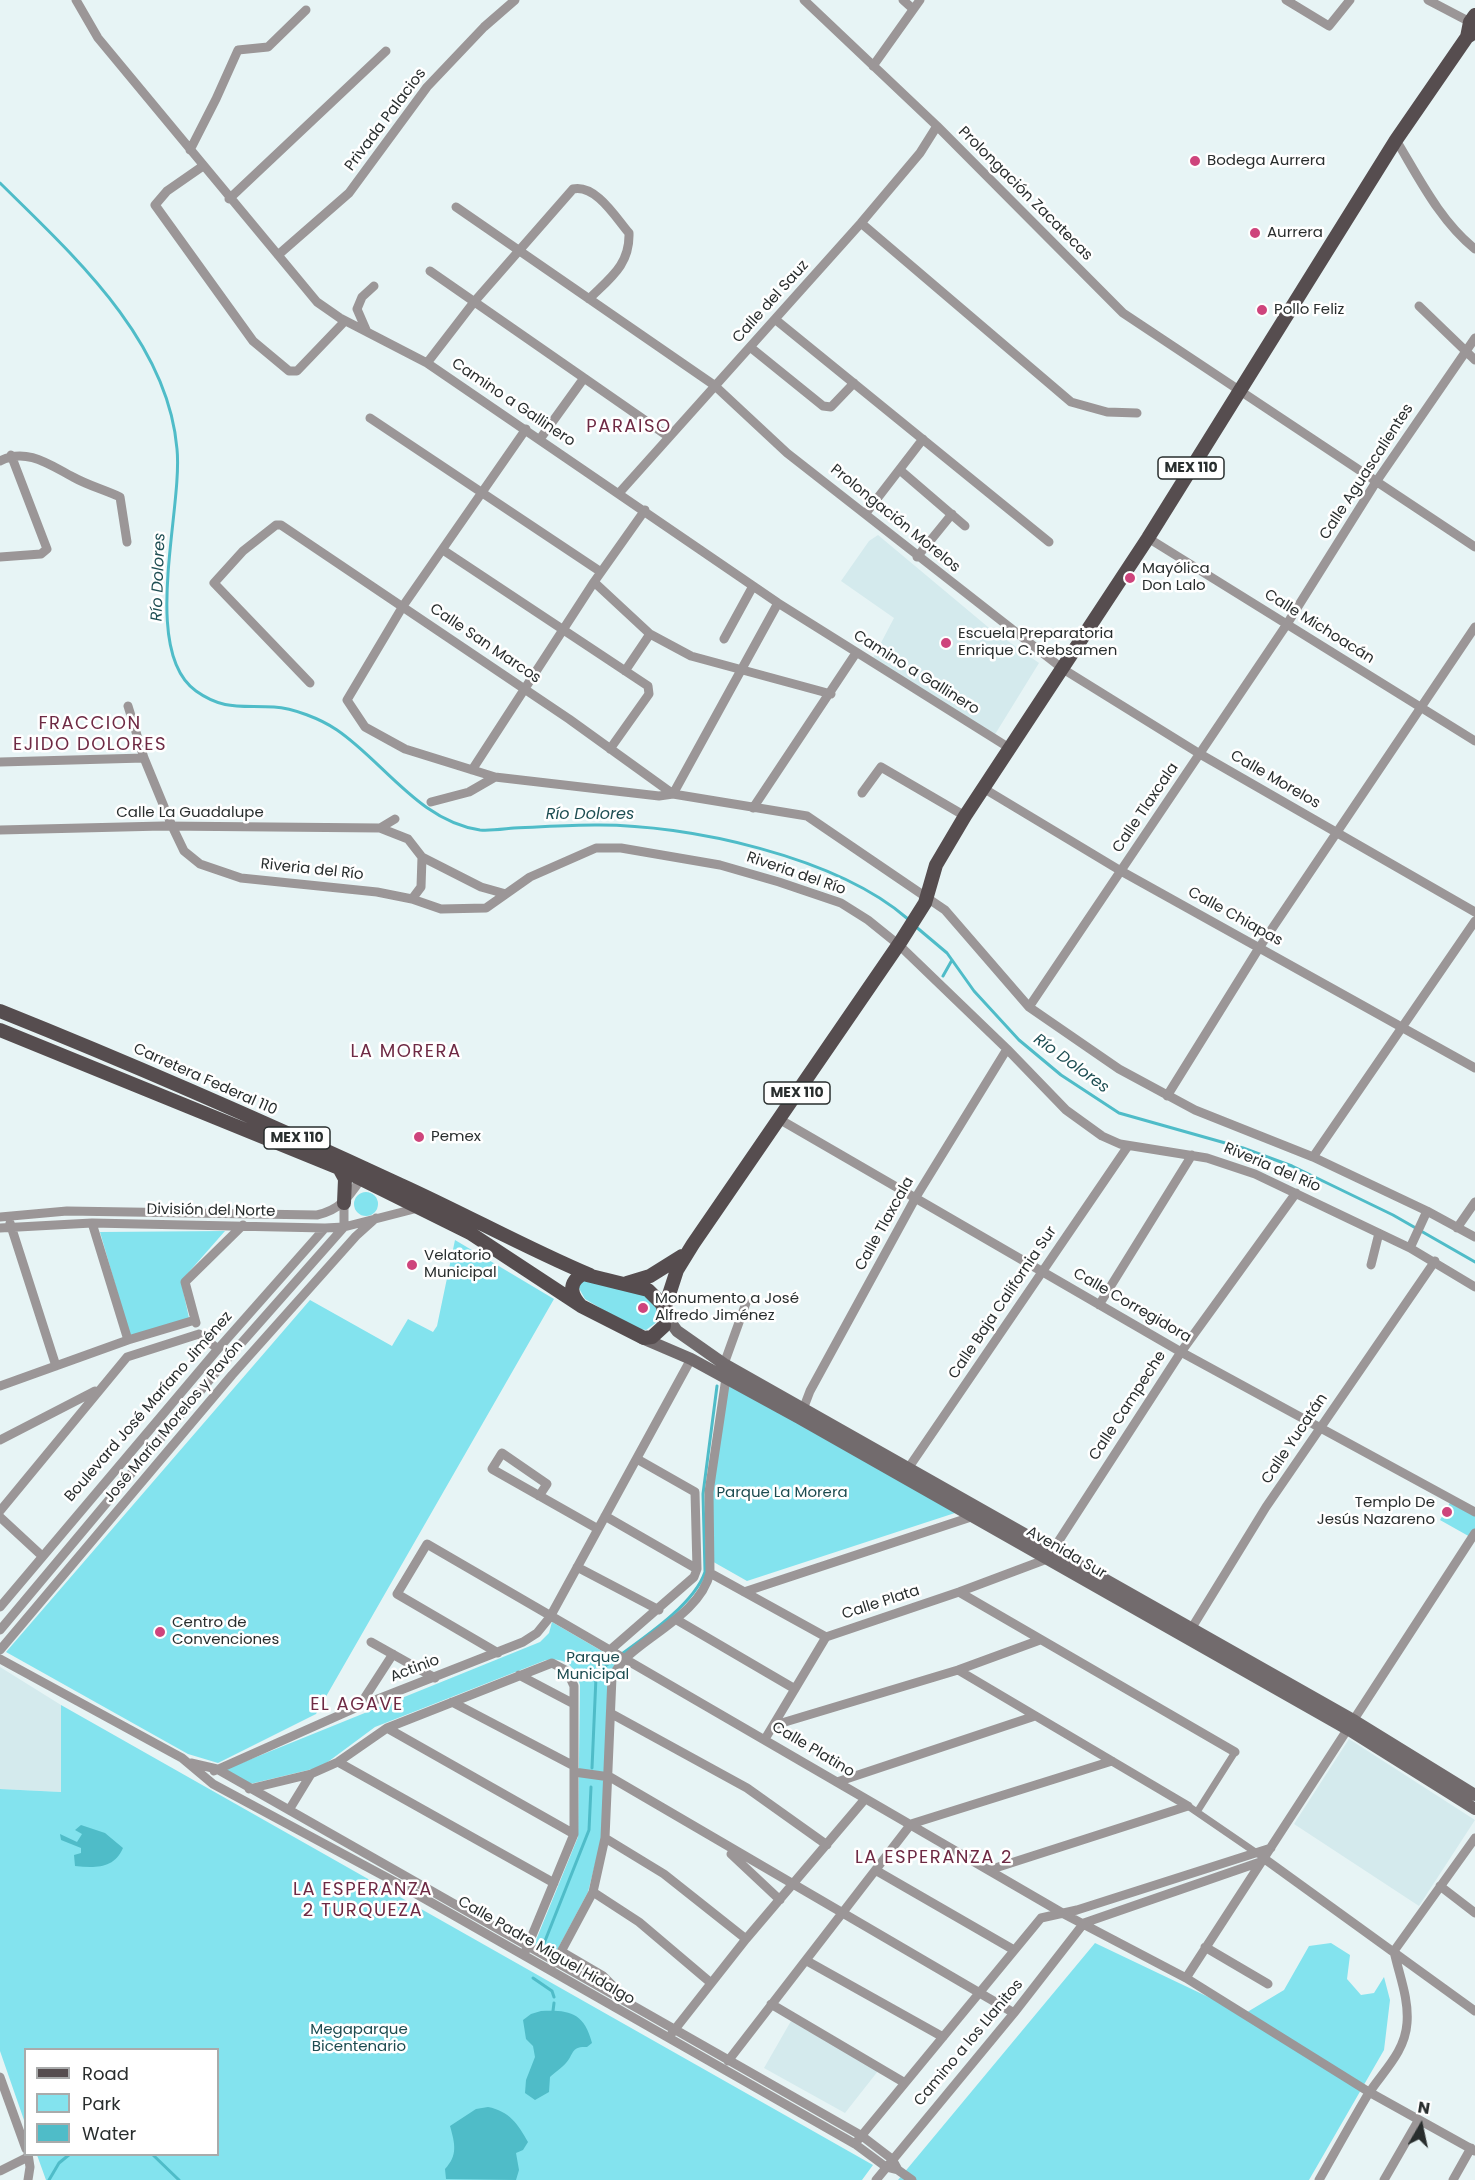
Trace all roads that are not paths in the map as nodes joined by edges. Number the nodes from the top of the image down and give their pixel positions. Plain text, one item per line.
1 (76, 0) edge
2 (515, 0) edge
3 (804, 0) edge
4 (903, 0) edge
5 (920, 0) edge
6 (1286, 0) edge
7 (1350, 0) edge
8 (1428, 0) edge
9 (913, 9) junction
10 (306, 10) dead end
11 (1472, 26) edge
12 (386, 51) dead end
13 (873, 66) junction
14 (937, 126) junction
15 (1396, 140) junction
16 (190, 150) junction
17 (203, 166) junction
18 (229, 199) junction
19 (456, 207) dead end
20 (861, 223) junction
21 (1475, 249) edge
22 (519, 250) junction
23 (278, 255) junction
24 (430, 271) dead end
25 (374, 286) dead end
26 (589, 299) junction
27 (474, 302) junction
28 (1419, 306) dead end
29 (776, 320) junction
30 (345, 321) junction
31 (367, 332) junction
32 (1475, 338) edge
33 (750, 348) junction
34 (1465, 352) junction
35 (1475, 360) edge
36 (427, 363) junction
37 (584, 378) junction
38 (854, 383) junction
39 (714, 385) junction
40 (1240, 389) junction
41 (1137, 413) dead end
42 (370, 418) dead end
43 (526, 429) junction
44 (669, 437) junction
45 (540, 439) junction
46 (923, 439) junction
47 (11, 454) junction
48 (0, 460) edge
49 (901, 471) junction
50 (1376, 483) junction
51 (620, 492) junction
52 (482, 493) junction
53 (645, 510) junction
54 (866, 513) junction
55 (952, 514) junction
56 (965, 526) dead end
57 (1148, 538) junction
58 (127, 542) dead end
59 (1049, 542) dead end
60 (1475, 547) edge
61 (443, 550) junction
62 (0, 557) edge
63 (917, 557) junction
64 (601, 572) junction
65 (594, 582) junction
66 (753, 586) junction
67 (778, 603) junction
68 (403, 606) junction
69 (1287, 624) junction
70 (1475, 627) edge
71 (563, 629) junction
72 (650, 634) junction
73 (724, 639) dead end
74 (856, 653) junction
75 (739, 669) junction
76 (1062, 669) junction
77 (625, 671) junction
78 (310, 683) dead end
79 (525, 688) junction
80 (831, 694) junction
81 (128, 706) dead end
82 (1420, 707) junction
83 (1475, 741) edge
84 (610, 749) junction
85 (1011, 749) junction
86 (1200, 754) junction
87 (144, 758) junction
88 (0, 762) edge
89 (472, 770) junction
90 (495, 777) junction
91 (983, 788) junction
92 (862, 793) dead end
93 (673, 794) junction
94 (432, 802) dead end
95 (753, 808) junction
96 (965, 816) junction
97 (395, 819) dead end
98 (172, 826) junction
99 (380, 828) junction
100 (0, 830) edge
101 (1336, 834) junction
102 (422, 857) junction
103 (1121, 871) junction
104 (506, 894) junction
105 (412, 899) junction
106 (925, 900) junction
107 (1475, 912) edge
108 (1475, 921) edge
109 (900, 943) junction
110 (1259, 948) junction
111 (1029, 1008) junction
112 (0, 1011) edge
113 (1403, 1027) junction
114 (0, 1030) edge
115 (1007, 1049) junction
116 (1475, 1068) edge
117 (1167, 1096) junction
118 (779, 1119) junction
119 (1128, 1146) junction
120 (1191, 1155) junction
121 (1313, 1157) junction
122 (339, 1168) junction
123 (361, 1179) junction
124 (1296, 1193) junction
125 (916, 1197) junction
126 (1475, 1202) edge
127 (344, 1203) junction
128 (419, 1207) junction
129 (250, 1214) junction
130 (1425, 1215) junction
131 (4, 1217) edge
132 (376, 1218) junction
133 (476, 1220) junction
134 (92, 1223) junction
135 (12, 1227) junction
136 (242, 1227) junction
137 (344, 1227) junction
138 (0, 1228) edge
139 (325, 1228) junction
140 (1457, 1228) junction
141 (1380, 1233) junction
142 (1475, 1237) edge
143 (693, 1244) junction
144 (1411, 1245) junction
145 (1435, 1261) junction
146 (1371, 1265) dead end
147 (1042, 1272) junction
148 (590, 1275) junction
149 (625, 1283) junction
150 (1475, 1287) edge
151 (746, 1303) dead end
152 (1099, 1305) junction
153 (581, 1306) junction
154 (665, 1313) junction
155 (195, 1320) junction
156 (199, 1334) junction
157 (635, 1335) junction
158 (128, 1340) junction
159 (218, 1349) junction
160 (1181, 1352) junction
161 (691, 1359) junction
162 (716, 1363) junction
163 (56, 1366) junction
164 (726, 1378) junction
165 (0, 1386) edge
166 (100, 1388) junction
167 (801, 1413) junction
168 (1321, 1427) junction
169 (0, 1440) edge
170 (637, 1459) junction
171 (905, 1473) junction
172 (539, 1496) junction
173 (0, 1511) edge
174 (1475, 1512) edge
175 (605, 1516) junction
176 (0, 1517) edge
177 (971, 1517) junction
178 (598, 1529) junction
179 (1475, 1533) edge
180 (1049, 1554) junction
181 (41, 1555) junction
182 (577, 1567) junction
183 (697, 1569) junction
184 (710, 1573) junction
185 (744, 1592) junction
186 (959, 1592) junction
187 (0, 1607) edge
188 (658, 1610) junction
189 (550, 1617) junction
190 (677, 1620) junction
191 (0, 1630) edge
192 (1188, 1634) junction
193 (826, 1637) junction
194 (1040, 1640) junction
195 (371, 1642) dead end
196 (0, 1650) edge
197 (498, 1653) junction
198 (393, 1654) junction
199 (617, 1655) junction
200 (0, 1659) edge
201 (958, 1670) junction
202 (519, 1675) junction
203 (435, 1678) junction
204 (795, 1689) junction
205 (452, 1702) junction
206 (574, 1704) junction
207 (360, 1706) junction
208 (612, 1714) junction
209 (1035, 1716) junction
210 (775, 1725) junction
211 (1352, 1725) junction
212 (387, 1728) junction
213 (765, 1739) junction
214 (1235, 1752) joint
215 (1112, 1761) junction
216 (338, 1762) junction
217 (191, 1763) junction
218 (217, 1769) junction
219 (574, 1769) junction
220 (311, 1774) junction
221 (610, 1777) junction
222 (206, 1778) junction
223 (837, 1782) junction
224 (249, 1789) junction
225 (1475, 1795) edge
226 (865, 1799) junction
227 (1188, 1806) junction
228 (1475, 1809) edge
229 (288, 1810) junction
230 (1197, 1812) junction
231 (911, 1824) junction
232 (574, 1834) junction
233 (605, 1838) junction
234 (1475, 1838) edge
235 (716, 1840) junction
236 (827, 1845) junction
237 (1262, 1857) junction
238 (1244, 1869) junction
239 (989, 1870) junction
240 (877, 1871) junction
241 (403, 1874) junction
242 (1250, 1881) junction
243 (398, 1883) junction
244 (554, 1883) junction
245 (792, 1886) junction
246 (1440, 1886) junction
247 (593, 1893) junction
248 (780, 1900) junction
249 (1475, 1913) edge
250 (842, 1914) junction
251 (1064, 1914) junction
252 (1084, 1923) junction
253 (746, 1939) junction
254 (1205, 1947) junction
255 (1014, 1950) junction
256 (525, 1951) junction
257 (1394, 1951) junction
258 (562, 1952) junction
259 (807, 1960) junction
260 (555, 1963) junction
261 (1186, 1978) junction
262 (711, 1983) junction
263 (1268, 1984) dead end
264 (980, 1993) junction
265 (771, 2004) junction
266 (637, 2010) junction
267 (1475, 2011) edge
268 (1014, 2013) junction
269 (674, 2030) junction
270 (943, 2037) junction
271 (668, 2039) junction
272 (728, 2061) junction
273 (0, 2077) edge
274 (905, 2083) junction
275 (1369, 2092) junction
276 (1418, 2121) junction
277 (862, 2136) junction
278 (855, 2144) junction
279 (24, 2145) edge
280 (1473, 2150) edge
281 (24, 2155) edge
282 (27, 2156) edge
283 (889, 2163) junction
284 (0, 2171) edge
285 (28, 2180) edge
286 (876, 2180) edge
287 (912, 2180) edge
288 (1319, 2180) edge
289 (1384, 2180) edge
290 (1453, 2180) edge

1 - 16 street, Camino a Gallinero
2 - 23 street, Privada Palacios
3 - 13 street, Prolongación Zacatecas
4 - 9 street
5 - 9 street
6 - 7 street
8 - 11 street
9 - 13 street
10 - 16 street
11 - 15 main road, MEX 110
12 - 18 street
13 - 14 street, Prolongación Zacatecas
14 - 20 street, Calle del Sauz
14 - 40 street, Prolongación Zacatecas
15 - 21 street
15 - 40 main road, MEX 110
16 - 17 street, Camino a Gallinero
17 - 18 street, Camino a Gallinero
17 - 30 street
18 - 23 street, Camino a Gallinero
19 - 22 street, Prolongación Morelos
20 - 29 street, Calle del Sauz
20 - 41 street
22 - 26 street, Prolongación Morelos
22 - 26 street
22 - 27 street
23 - 30 street, Camino a Gallinero
24 - 27 street
25 - 31 street
26 - 39 street, Prolongación Morelos
27 - 36 street
27 - 37 street
28 - 34 street
29 - 33 street, Calle del Sauz
29 - 38 street
30 - 31 street, Camino a Gallinero
31 - 36 street, Camino a Gallinero
32 - 34 street, Calle Aguascalientes
33 - 38 street
33 - 39 street, Calle del Sauz
34 - 35 street
34 - 50 street, Calle Aguascalientes
36 - 43 street, Camino a Gallinero
37 - 44 street
37 - 45 street
38 - 46 street
39 - 44 street, Calle del Sauz
39 - 54 street, Prolongación Morelos
40 - 50 street, Prolongación Zacatecas
40 - 57 main road, MEX 110
42 - 52 street
43 - 45 street, Camino a Gallinero
43 - 52 street
44 - 51 street, Calle del Sauz
45 - 51 street, Camino a Gallinero
46 - 49 street
46 - 59 street
47 - 48 street
47 - 58 street
47 - 62 street
49 - 54 street
49 - 55 street
50 - 60 street, Prolongación Zacatecas
50 - 69 street, Calle Aguascalientes
51 - 53 street, Camino a Gallinero
52 - 61 street
52 - 64 street
53 - 64 street
53 - 66 street, Camino a Gallinero
54 - 63 street, Prolongación Morelos
55 - 56 street
55 - 63 street
57 - 69 street, Calle Michoacán
57 - 76 main road, MEX 110
61 - 68 street
61 - 71 street
63 - 76 street, Prolongación Morelos
64 - 65 street
65 - 71 street
65 - 72 street
66 - 67 street, Camino a Gallinero
66 - 73 street
67 - 74 street, Camino a Gallinero
67 - 75 street
68 - 78 street, Calle San Marcos
68 - 79 street, Calle San Marcos
68 - 89 street, Riveria del Río
69 - 82 street, Calle Michoacán
69 - 86 street, Calle Tlaxcala
70 - 82 street
71 - 77 street
71 - 79 street
72 - 75 street
72 - 77 street
74 - 80 street
74 - 85 street, Camino a Gallinero
75 - 80 street
75 - 93 street
76 - 85 main road, MEX 110
76 - 86 street, Calle Morelos
77 - 84 street
79 - 84 street, Calle San Marcos
79 - 89 street
80 - 95 street
81 - 87 street, Riveria del Río
82 - 83 street, Calle Michoacán
82 - 101 street
84 - 93 street, Calle San Marcos
85 - 91 main road, MEX 110
86 - 101 street, Calle Morelos
86 - 103 street, Calle Tlaxcala
87 - 88 street
87 - 98 street, Riveria del Río
89 - 90 street, Riveria del Río
90 - 93 street, Riveria del Río
90 - 94 street
91 - 96 main road, MEX 110
91 - 103 street, Calle Chiapas
92 - 96 street
93 - 95 street, Riveria del Río
95 - 106 street, Riveria del Río
96 - 106 main road, MEX 110
97 - 99 street
98 - 99 street, Calle La Guadalupe
98 - 100 street, Calle La Guadalupe
98 - 105 street, Riveria del Río
99 - 102 street
101 - 107 street, Calle Morelos
101 - 110 street
102 - 104 street
102 - 105 street
103 - 110 street, Calle Chiapas
103 - 111 street, Calle Tlaxcala
104 - 105 street, Riveria del Río
104 - 109 street, Riveria del Río
106 - 109 main road, MEX 110
106 - 111 street, Riveria del Río
108 - 113 street
109 - 115 street, Riveria del Río
109 - 118 main road, MEX 110
110 - 113 street, Calle Chiapas
110 - 117 street
111 - 117 street, Riveria del Río
112 - 133 main road, Carretera Federal 110 / MEX 110
113 - 116 street, Calle Chiapas
113 - 121 street
114 - 122 main road, Carretera Federal 110 / MEX 110
115 - 119 street, Riveria del Río
115 - 125 street, Calle Tlaxcala
117 - 121 street, Riveria del Río
118 - 125 street, Calle Corregidora
118 - 143 main road, MEX 110
119 - 120 street, Riveria del Río
119 - 147 street, Calle Baja California Sur
120 - 124 street, Riveria del Río
120 - 152 street
121 - 130 street, Riveria del Río
122 - 123 main road, Carretera Federal 110 / MEX 110
122 - 127 main road
123 - 127 street
123 - 128 main road, Carretera Federal 110 / MEX 110
123 - 133 main road
124 - 141 street, Riveria del Río
124 - 160 street, Calle Campeche
125 - 147 street, Calle Corregidora
125 - 167 street, Calle Tlaxcala
126 - 140 street
127 - 129 street, División del Norte
127 - 137 street
128 - 132 street, División del Norte
128 - 153 main road, Carretera Federal 110 / MEX 110
129 - 131 street, División del Norte
129 - 136 street
130 - 140 street, Riveria del Río
130 - 144 street
131 - 135 street
132 - 137 street, División del Norte
132 - 196 street, José María Morelos y Pavón
133 - 148 main road, Carretera Federal 110 / MEX 110
134 - 135 street, División del Norte
134 - 136 street, División del Norte
134 - 158 street
135 - 138 street, División del Norte
135 - 163 street
136 - 139 street, División del Norte
136 - 155 street
137 - 139 street, División del Norte
137 - 191 street, José María Morelos y Pavón
139 - 159 street, Boulevard José Maríano Jiménez
140 - 142 street, Riveria del Río
141 - 144 street, Riveria del Río
141 - 146 street
143 - 149 main road, MEX 110
143 - 154 main road, MEX 110
144 - 145 street, Riveria del Río
145 - 150 street, Riveria del Río
145 - 168 street, Calle Yucatán
147 - 152 street, Calle Corregidora
147 - 171 street, Calle Baja California Sur
148 - 149 main road, MEX 110
148 - 153 main road
149 - 154 main road, MEX 110
151 - 162 street
152 - 160 street, Calle Corregidora
153 - 157 main road, MEX 110
154 - 157 main road, MEX 110
154 - 162 main road, Avenida Sur
155 - 156 street
155 - 158 street
156 - 159 street
156 - 166 street
157 - 161 main road, Avenida Sur
158 - 163 street
159 - 181 street, Boulevard José Maríano Jiménez
160 - 168 street, Calle Corregidora
160 - 180 street, Calle Campeche
161 - 162 main road, Avenida Sur
161 - 170 street
162 - 164 main road, Avenida Sur
162 - 167 main road, Avenida Sur
163 - 165 street
164 - 167 main road, Avenida Sur
164 - 184 street
166 - 169 street
166 - 173 street
167 - 171 main road, Avenida Sur
168 - 174 street, Calle Corregidora
168 - 192 street, Calle Yucatán
170 - 175 street
170 - 183 street
171 - 177 main road, Avenida Sur
171 - 180 main road, Avenida Sur
172 - 172 street
172 - 178 street
175 - 178 street
175 - 183 street
176 - 181 street
177 - 180 main road, Avenida Sur
177 - 185 street
178 - 182 street
179 - 211 street
180 - 186 street, Calle Plata
180 - 192 main road, Avenida Sur
181 - 187 street, Boulevard José Maríano Jiménez
182 - 188 street
182 - 189 street
183 - 188 street
184 - 185 street
184 - 190 street
185 - 193 street
186 - 193 street, Calle Plata
186 - 194 street
188 - 199 street
189 - 197 street, Actinio
189 - 197 street, Calle Platino
189 - 199 street, Calle Platino
190 - 199 street
190 - 204 street
192 - 211 main road, Avenida Sur
193 - 204 street
194 - 201 street
194 - 214 street
195 - 198 street
197 - 203 street, Actinio
198 - 203 street
198 - 207 street
199 - 208 street
199 - 213 street, Calle Platino
200 - 217 street, Calle Padre Miguel Hidalgo
201 - 209 street
201 - 210 street
202 - 205 street
202 - 206 street
202 - 206 street
203 - 207 street, Actinio
204 - 210 street
205 - 212 street
205 - 219 street
206 - 219 street
207 - 218 street, Actinio
208 - 221 street
208 - 236 street
209 - 215 street
209 - 223 street
210 - 213 street
211 - 225 main road, Avenida Sur
211 - 228 main road, Avenida Sur
211 - 237 street
212 - 216 street
212 - 232 street
213 - 223 street, Calle Platino
214 - 230 street
215 - 227 street
215 - 231 street
216 - 220 street
216 - 244 street
217 - 218 street, Calle Padre Miguel Hidalgo
217 - 222 street, Calle Padre Miguel Hidalgo
218 - 222 street, Actinio
218 - 224 street, Calle Padre Miguel Hidalgo
219 - 221 street
219 - 232 street
220 - 224 street
220 - 229 street
221 - 233 street
221 - 235 street
222 - 243 street, Calle Padre Miguel Hidalgo
223 - 226 street, Calle Platino
224 - 229 street, Calle Padre Miguel Hidalgo
226 - 231 street, Calle Platino
226 - 236 street
227 - 230 street
227 - 239 street
229 - 241 street, Calle Padre Miguel Hidalgo
230 - 237 street
231 - 239 street, Calle Platino
231 - 240 street
232 - 244 street
233 - 247 street
233 - 253 street
234 - 246 street
235 - 245 street
235 - 248 street
236 - 245 street
237 - 238 street
237 - 242 street
237 - 251 street
237 - 257 street
238 - 242 street
238 - 252 street
239 - 251 street, Calle Platino
240 - 250 street
240 - 255 street
241 - 243 street
241 - 256 street, Calle Padre Miguel Hidalgo
242 - 254 street
243 - 256 street, Calle Padre Miguel Hidalgo
244 - 256 street
245 - 248 street
245 - 250 street
246 - 249 street
246 - 257 street
247 - 258 street
247 - 262 street
248 - 253 street
250 - 259 street
250 - 264 street
251 - 252 street, Calle Platino
251 - 255 street
252 - 261 street, Calle Platino
252 - 268 street, Camino a los Llanitos
253 - 262 street
254 - 261 street
254 - 263 street
255 - 264 street
256 - 260 street, Calle Padre Miguel Hidalgo
256 - 271 street, Calle Padre Miguel Hidalgo
257 - 267 street
257 - 275 street
258 - 260 street
258 - 266 street, Calle Padre Miguel Hidalgo
259 - 265 street
259 - 270 street
260 - 266 street, Calle Padre Miguel Hidalgo
261 - 275 street, Calle Platino
262 - 269 street
264 - 268 street
264 - 270 street
265 - 272 street
265 - 274 street
266 - 269 street, Calle Padre Miguel Hidalgo
268 - 283 street, Camino a los Llanitos
269 - 271 street
269 - 272 street, Calle Padre Miguel Hidalgo
270 - 274 street
271 - 278 street, Calle Padre Miguel Hidalgo
272 - 277 street, Calle Padre Miguel Hidalgo
273 - 279 street
274 - 277 street
275 - 276 street, Calle Platino
275 - 288 street
276 - 280 street, Calle Platino
276 - 289 street
277 - 278 street
277 - 283 street, Calle Padre Miguel Hidalgo
278 - 283 street, Calle Padre Miguel Hidalgo
280 - 290 street
281 - 284 street
282 - 285 street
283 - 286 street, Camino a los Llanitos
283 - 287 street

